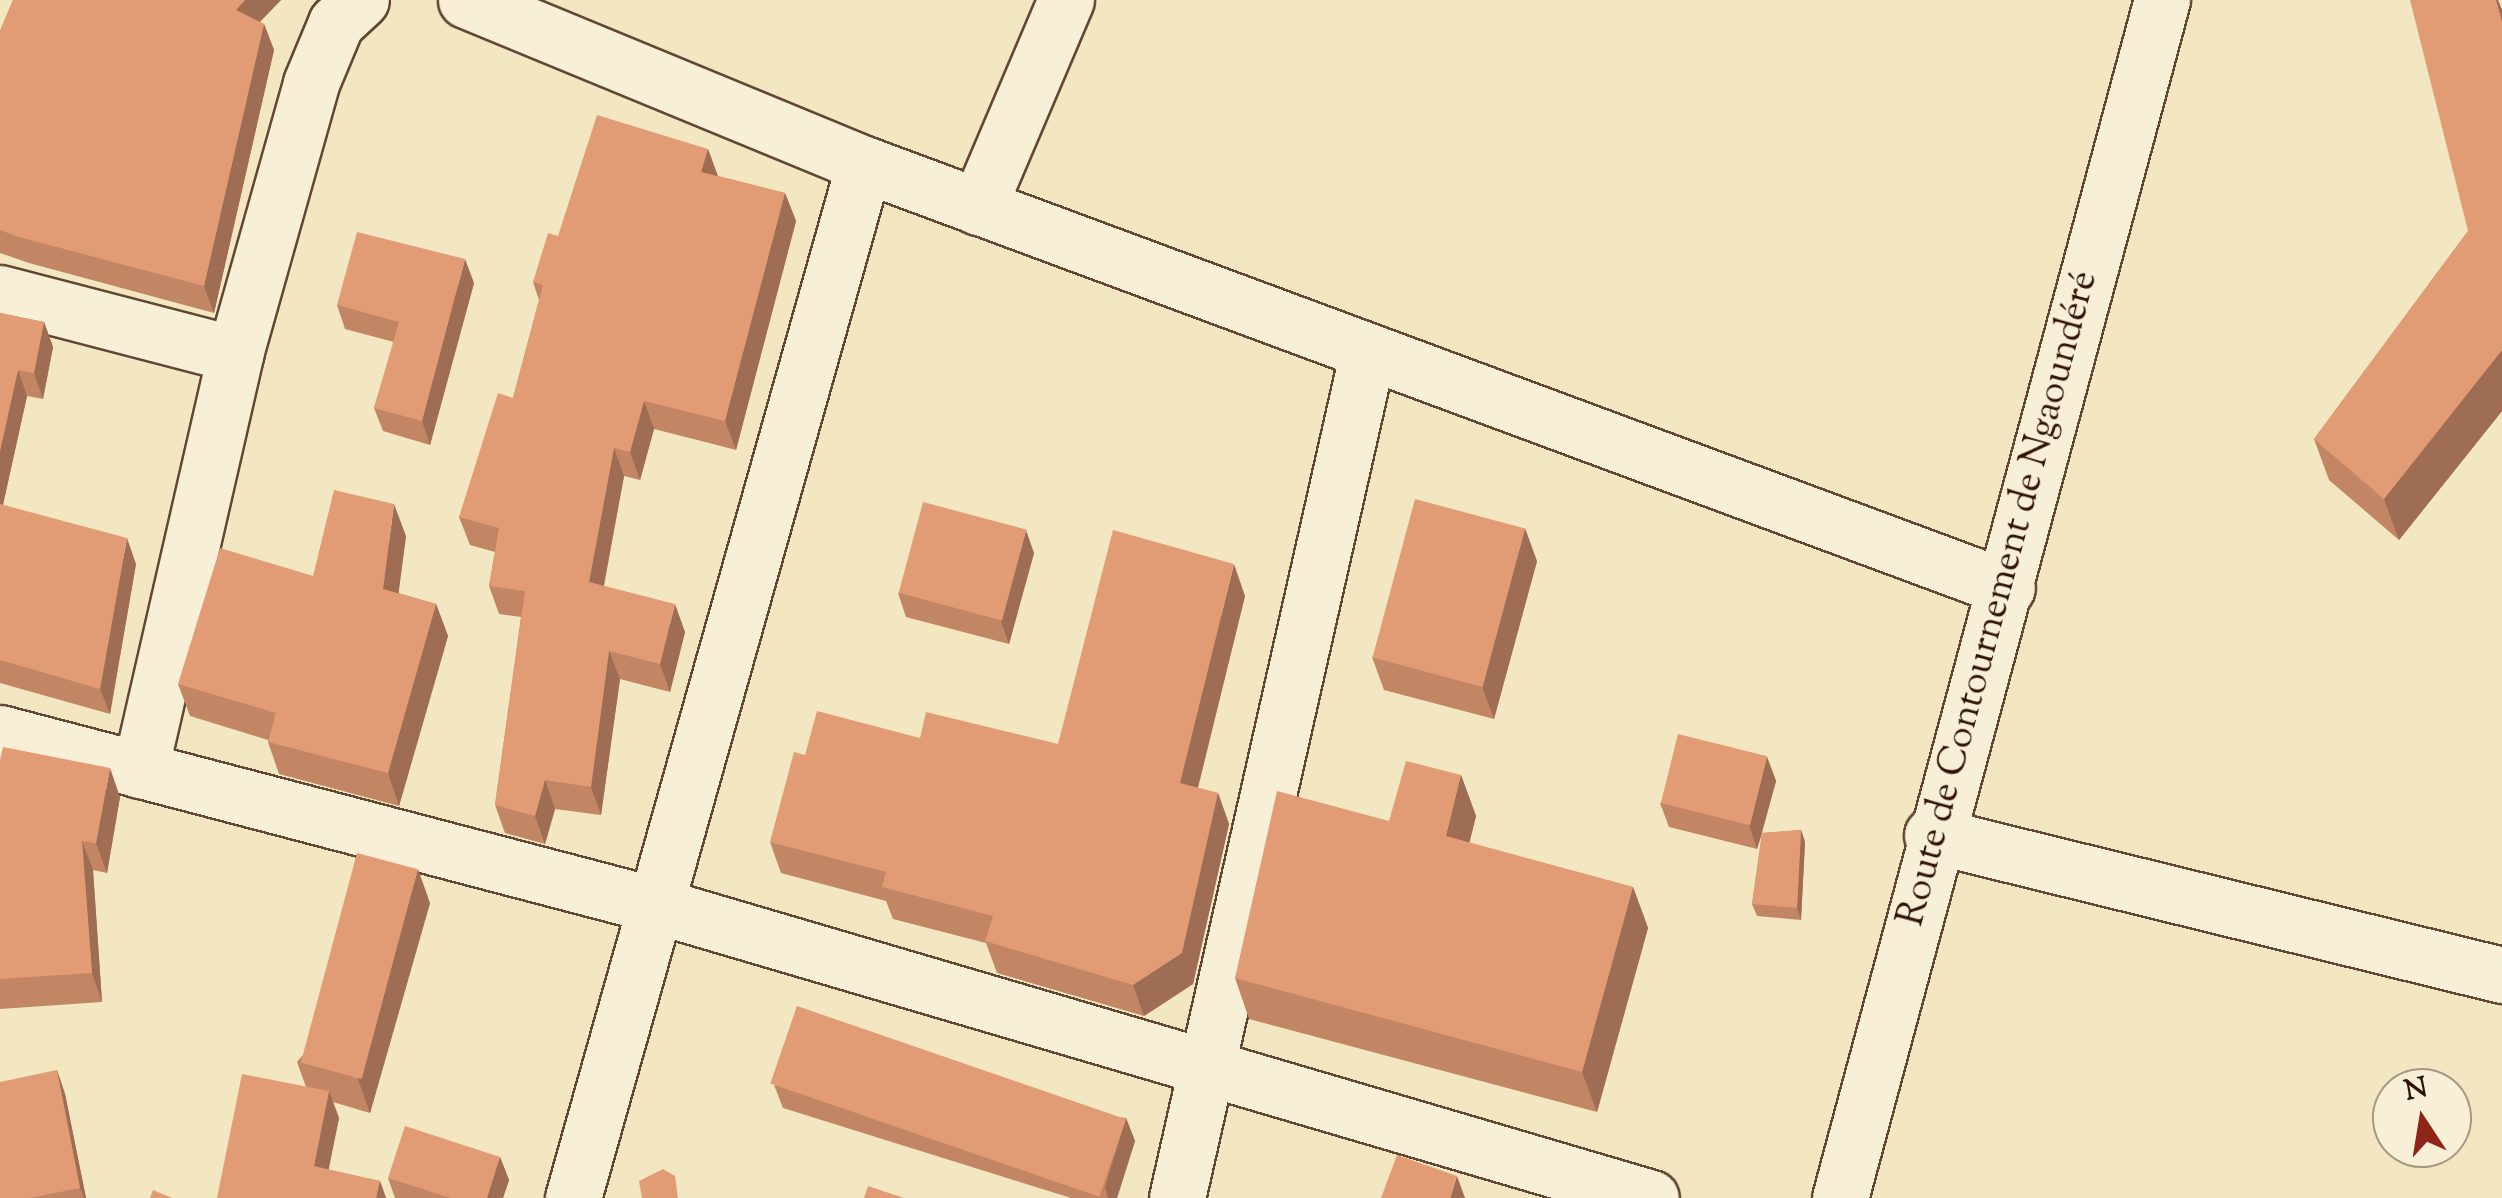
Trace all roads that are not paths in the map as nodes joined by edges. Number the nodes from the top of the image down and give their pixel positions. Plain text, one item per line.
1 (361, 0) edge
2 (466, 0) edge
3 (1066, 0) edge
4 (2162, 0) edge
5 (864, 164) junction
6 (978, 207) junction
7 (0, 292) edge
8 (1368, 351) junction
9 (235, 354) junction
10 (2007, 588) junction
11 (0, 733) edge
12 (140, 770) junction
13 (1932, 835) junction
14 (654, 904) junction
15 (2502, 975) edge
16 (1210, 1068) junction
17 (573, 1198) edge
18 (1177, 1198) edge
19 (1651, 1198) edge
20 (1840, 1198) edge

1 - 9 street
2 - 5 street
3 - 6 street
4 - 10 street, Route de Contournement de Ngaoundéré
5 - 6 street
5 - 14 street
6 - 8 street
7 - 9 street
8 - 10 street
8 - 16 street
9 - 12 street
10 - 13 street, Route de Contournement de Ngaoundéré
11 - 12 street
12 - 14 street
13 - 15 street
13 - 20 street, Route de Contournement de Ngaoundéré
14 - 16 street
14 - 17 street
16 - 18 street
16 - 19 street

